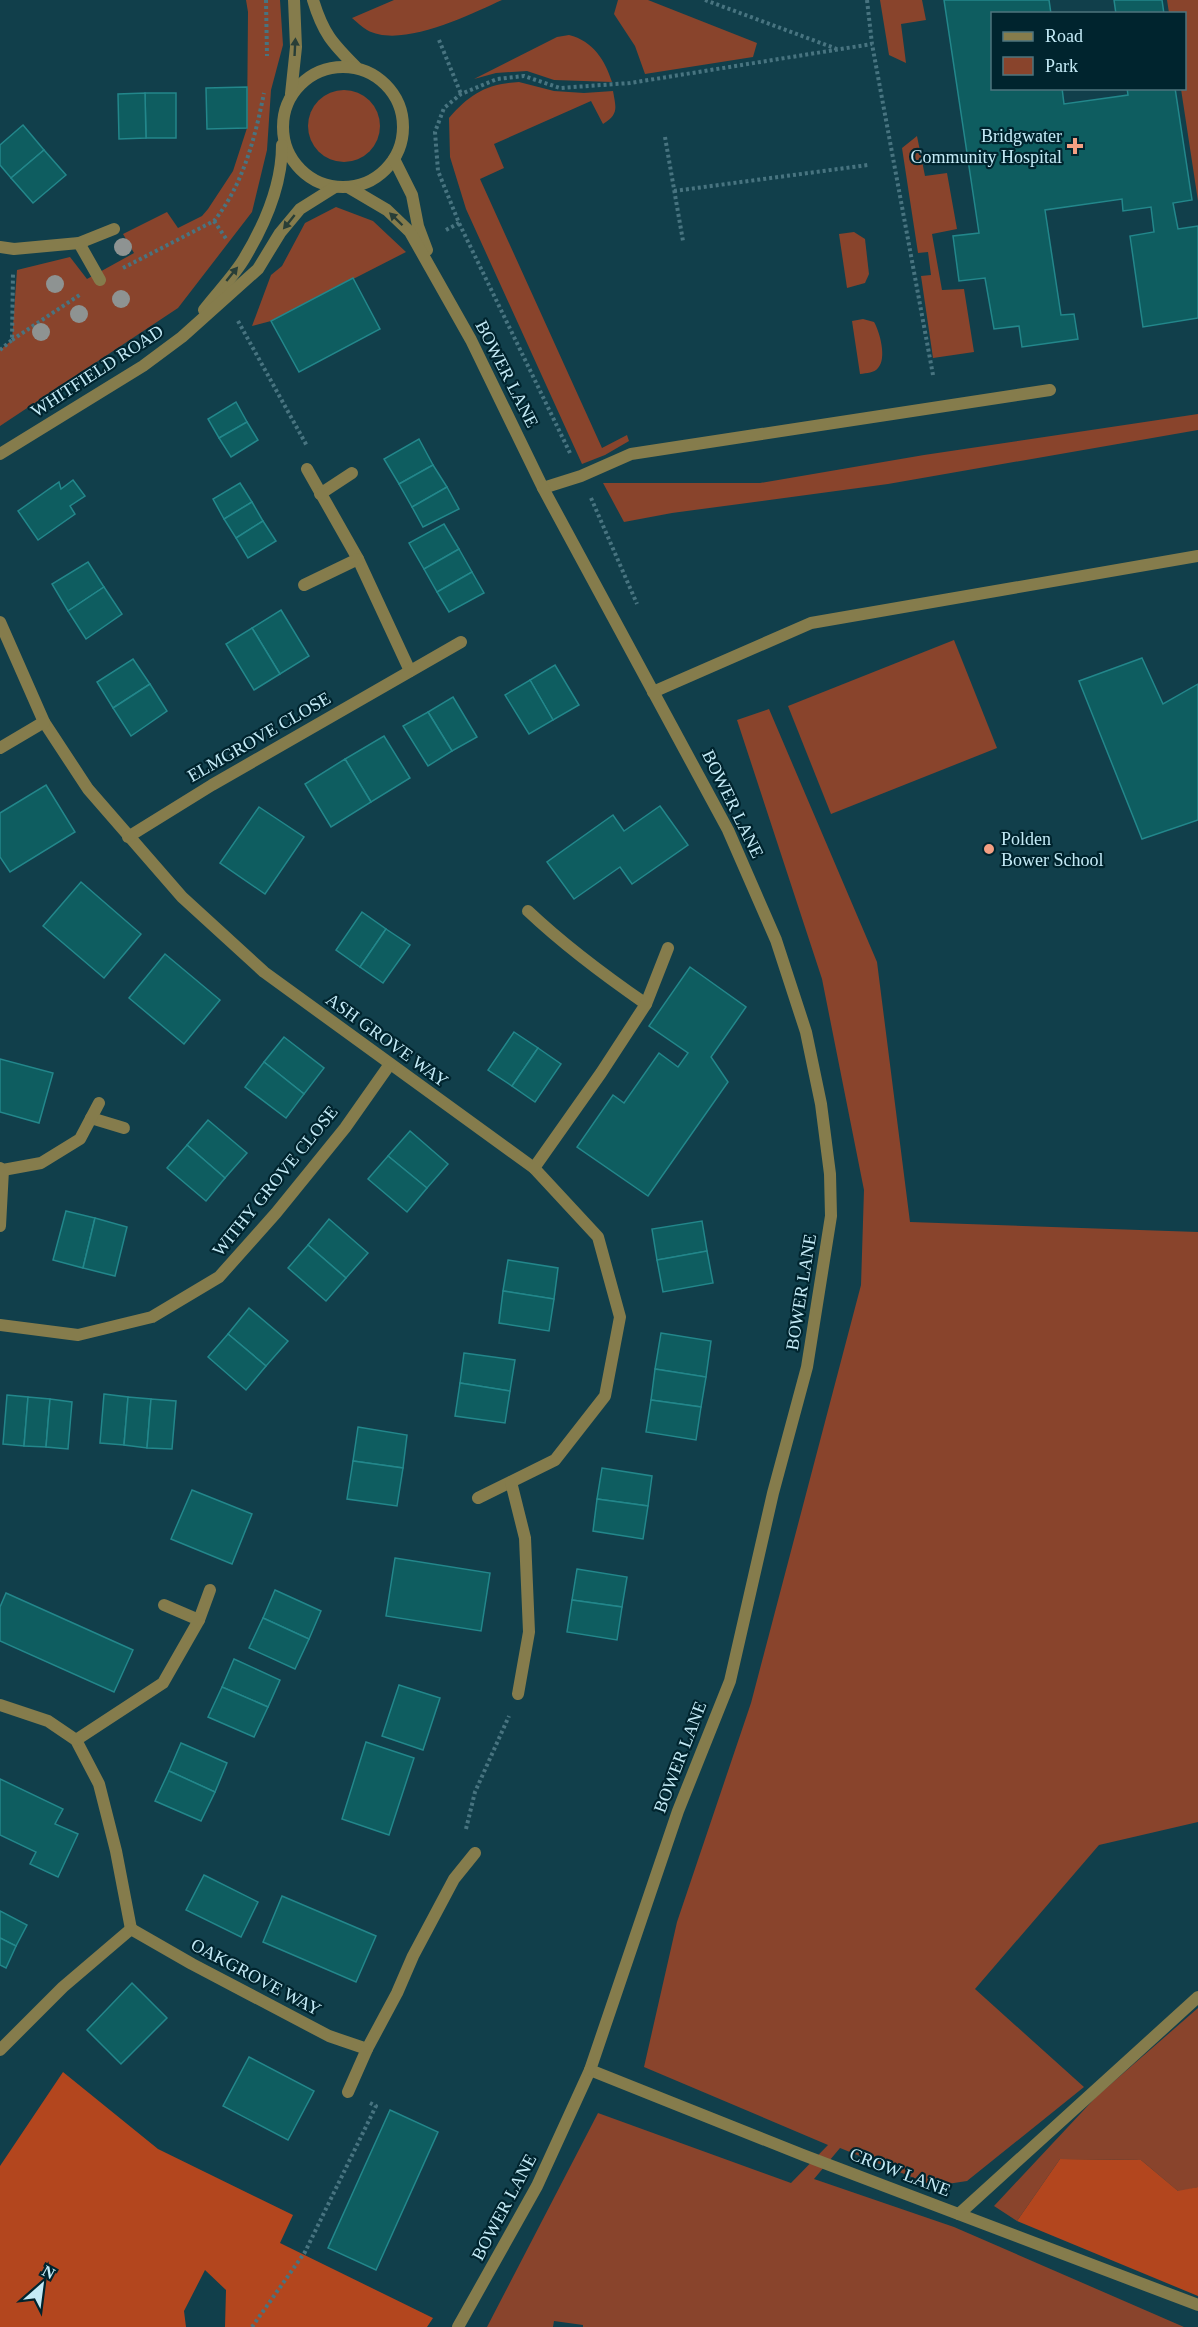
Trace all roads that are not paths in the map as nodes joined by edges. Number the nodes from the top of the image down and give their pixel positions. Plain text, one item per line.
1 (294, 0) edge
2 (313, 0) edge
3 (356, 67) junction
4 (291, 94) junction
5 (282, 134) junction
6 (394, 159) junction
7 (341, 187) junction
8 (114, 229) dead end
9 (79, 243) junction
10 (0, 247) edge
11 (100, 280) road end
12 (440, 285) junction
13 (182, 337) junction
14 (1050, 390) dead end
15 (0, 454) edge
16 (307, 469) road end
17 (352, 473) dead end
18 (543, 488) junction
19 (320, 494) junction
20 (1198, 556) edge
21 (358, 559) junction
22 (304, 585) dead end
23 (0, 622) edge
24 (461, 642) dead end
25 (410, 671) junction
26 (653, 692) junction
27 (44, 722) junction
28 (0, 748) edge
29 (128, 837) junction
30 (528, 911) dead end
31 (668, 948) dead end
32 (646, 1004) junction
33 (390, 1065) junction
34 (99, 1103) dead end
35 (91, 1118) junction
36 (124, 1128) dead end
37 (534, 1168) junction
38 (2, 1169) edge
39 (0, 1226) edge
40 (0, 1324) edge
41 (511, 1482) junction
42 (478, 1498) dead end
43 (210, 1590) dead end
44 (164, 1605) dead end
45 (200, 1620) junction
46 (518, 1694) road end
47 (0, 1705) edge
48 (76, 1740) junction
49 (475, 1853) dead end
50 (131, 1929) junction
51 (1198, 1997) edge
52 (367, 2049) junction
53 (0, 2050) edge
54 (590, 2070) junction
55 (348, 2092) road end
56 (959, 2214) junction
57 (1198, 2305) edge
58 (458, 2327) edge

4 -> 1 street
2 - 3 street
3 - 4 street
3 - 6 street
4 - 5 street
5 - 7 street
13 -> 5 street, WHITFIELD ROAD
6 - 7 street
6 - 12 street, BOWER LANE
12 -> 7 street, BOWER LANE
7 -> 13 street, WHITFIELD ROAD
8 - 9 street
9 - 10 street
9 - 11 street
12 - 18 street, BOWER LANE
13 - 15 street, WHITFIELD ROAD
14 - 18 street
16 - 19 street
17 - 19 street
18 - 26 street, BOWER LANE
19 - 21 street
20 - 26 street
21 - 22 street
21 - 25 street
23 - 27 street, ASH GROVE WAY
24 - 25 street, ELMGROVE CLOSE
25 - 29 street, ELMGROVE CLOSE
26 - 54 street, BOWER LANE
27 - 28 street
27 - 29 street, ASH GROVE WAY
29 - 33 street, ASH GROVE WAY
30 - 32 street
31 - 32 street
32 - 37 street
33 - 37 street, ASH GROVE WAY
33 - 40 street, WITHY GROVE CLOSE
34 - 35 street
35 - 36 street
35 - 38 street
37 - 41 street, ASH GROVE WAY
38 - 39 street
41 - 42 street, ASH GROVE WAY
41 - 46 street
43 - 45 street
44 - 45 street
45 - 48 street
47 - 48 street
48 - 50 street
49 - 52 street
50 - 52 street, OAKGROVE WAY
50 - 53 street
51 - 56 street
52 - 55 street
54 - 56 street, CROW LANE
54 - 58 street, BOWER LANE
56 - 57 street, CROW LANE

